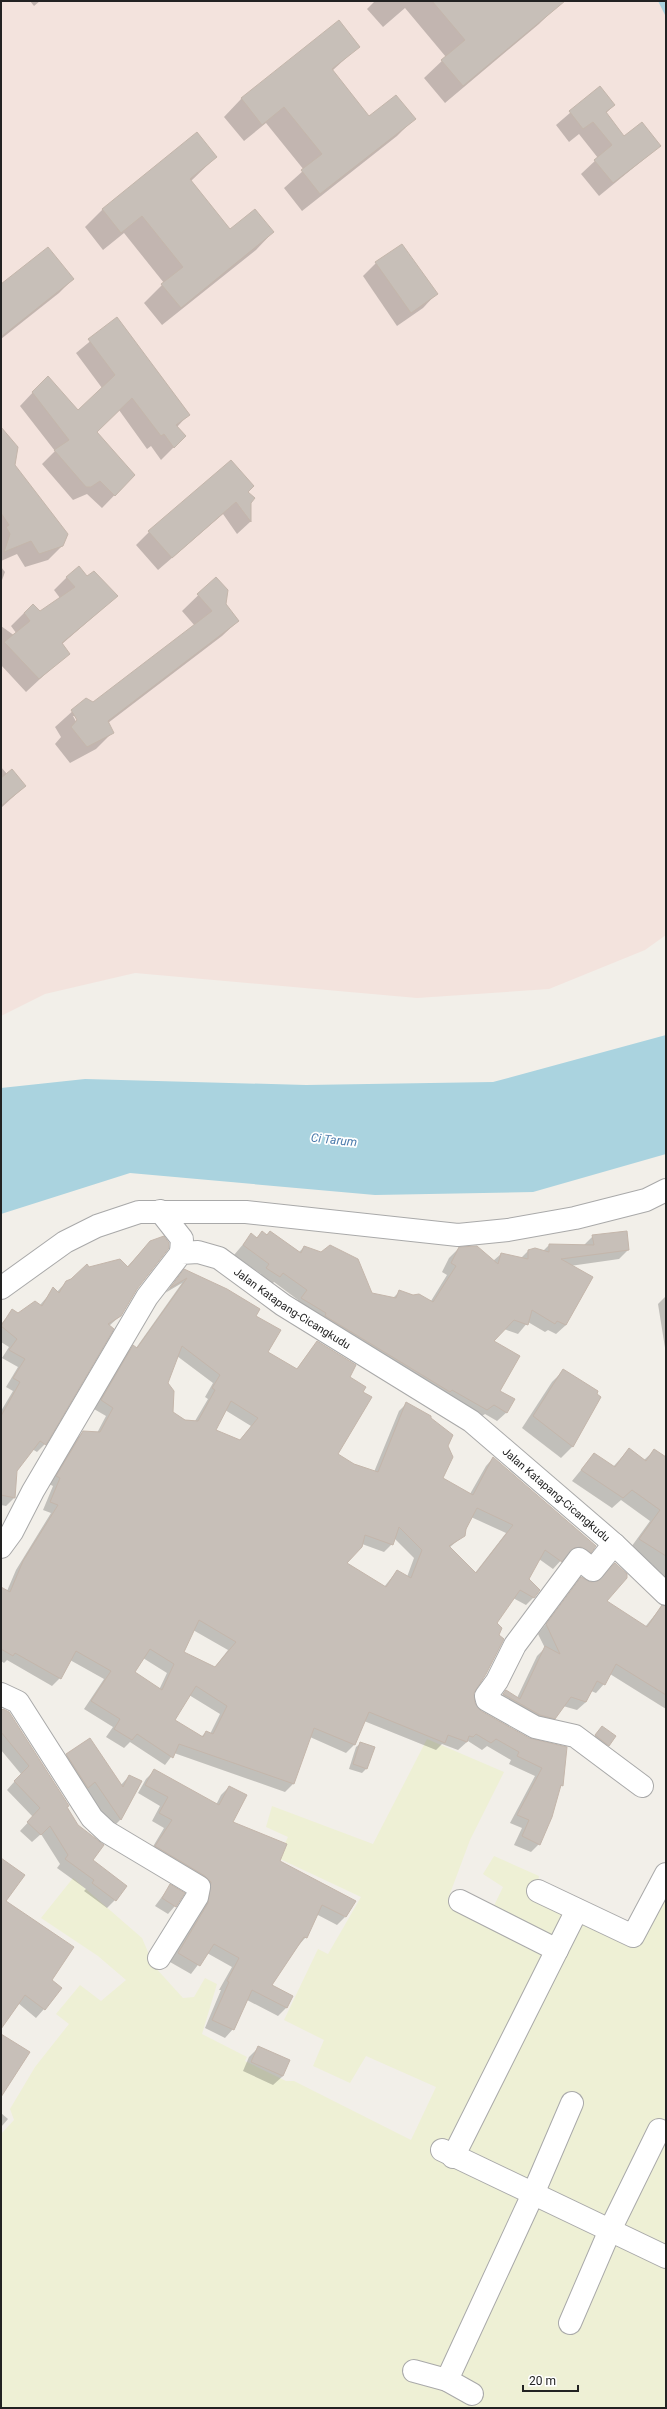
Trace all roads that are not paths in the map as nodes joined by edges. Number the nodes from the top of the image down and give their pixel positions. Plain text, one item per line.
1 (666, 1190) edge
2 (160, 1211) junction
3 (181, 1253) junction
4 (1, 1288) edge
5 (614, 1544) junction
6 (1, 1547) edge
7 (666, 1594) edge
8 (1, 1694) edge
9 (642, 1786) dead end
10 (666, 1874) edge
11 (538, 1891) dead end
12 (460, 1901) dead end
13 (577, 1910) junction
14 (557, 1950) junction
15 (159, 1958) dead end
16 (572, 2103) dead end
17 (659, 2130) dead end
18 (533, 2194) junction
19 (610, 2230) junction
20 (666, 2256) edge
21 (570, 2324) dead end
22 (414, 2371) dead end
23 (447, 2380) junction
24 (472, 2394) dead end

1 - 2 street
2 - 3 street
2 - 4 street
3 - 5 street, Jalan Katapang-Cicangkudu
3 - 6 street
5 - 7 street, Jalan Katapang-Cicangkudu
5 - 9 street
8 - 15 street
10 - 13 street
11 - 13 street
12 - 14 street
13 - 14 street
14 - 18 street
16 - 18 street
17 - 19 street
18 - 19 street
18 - 23 street
19 - 20 street
19 - 21 street
22 - 23 street
23 - 24 street

